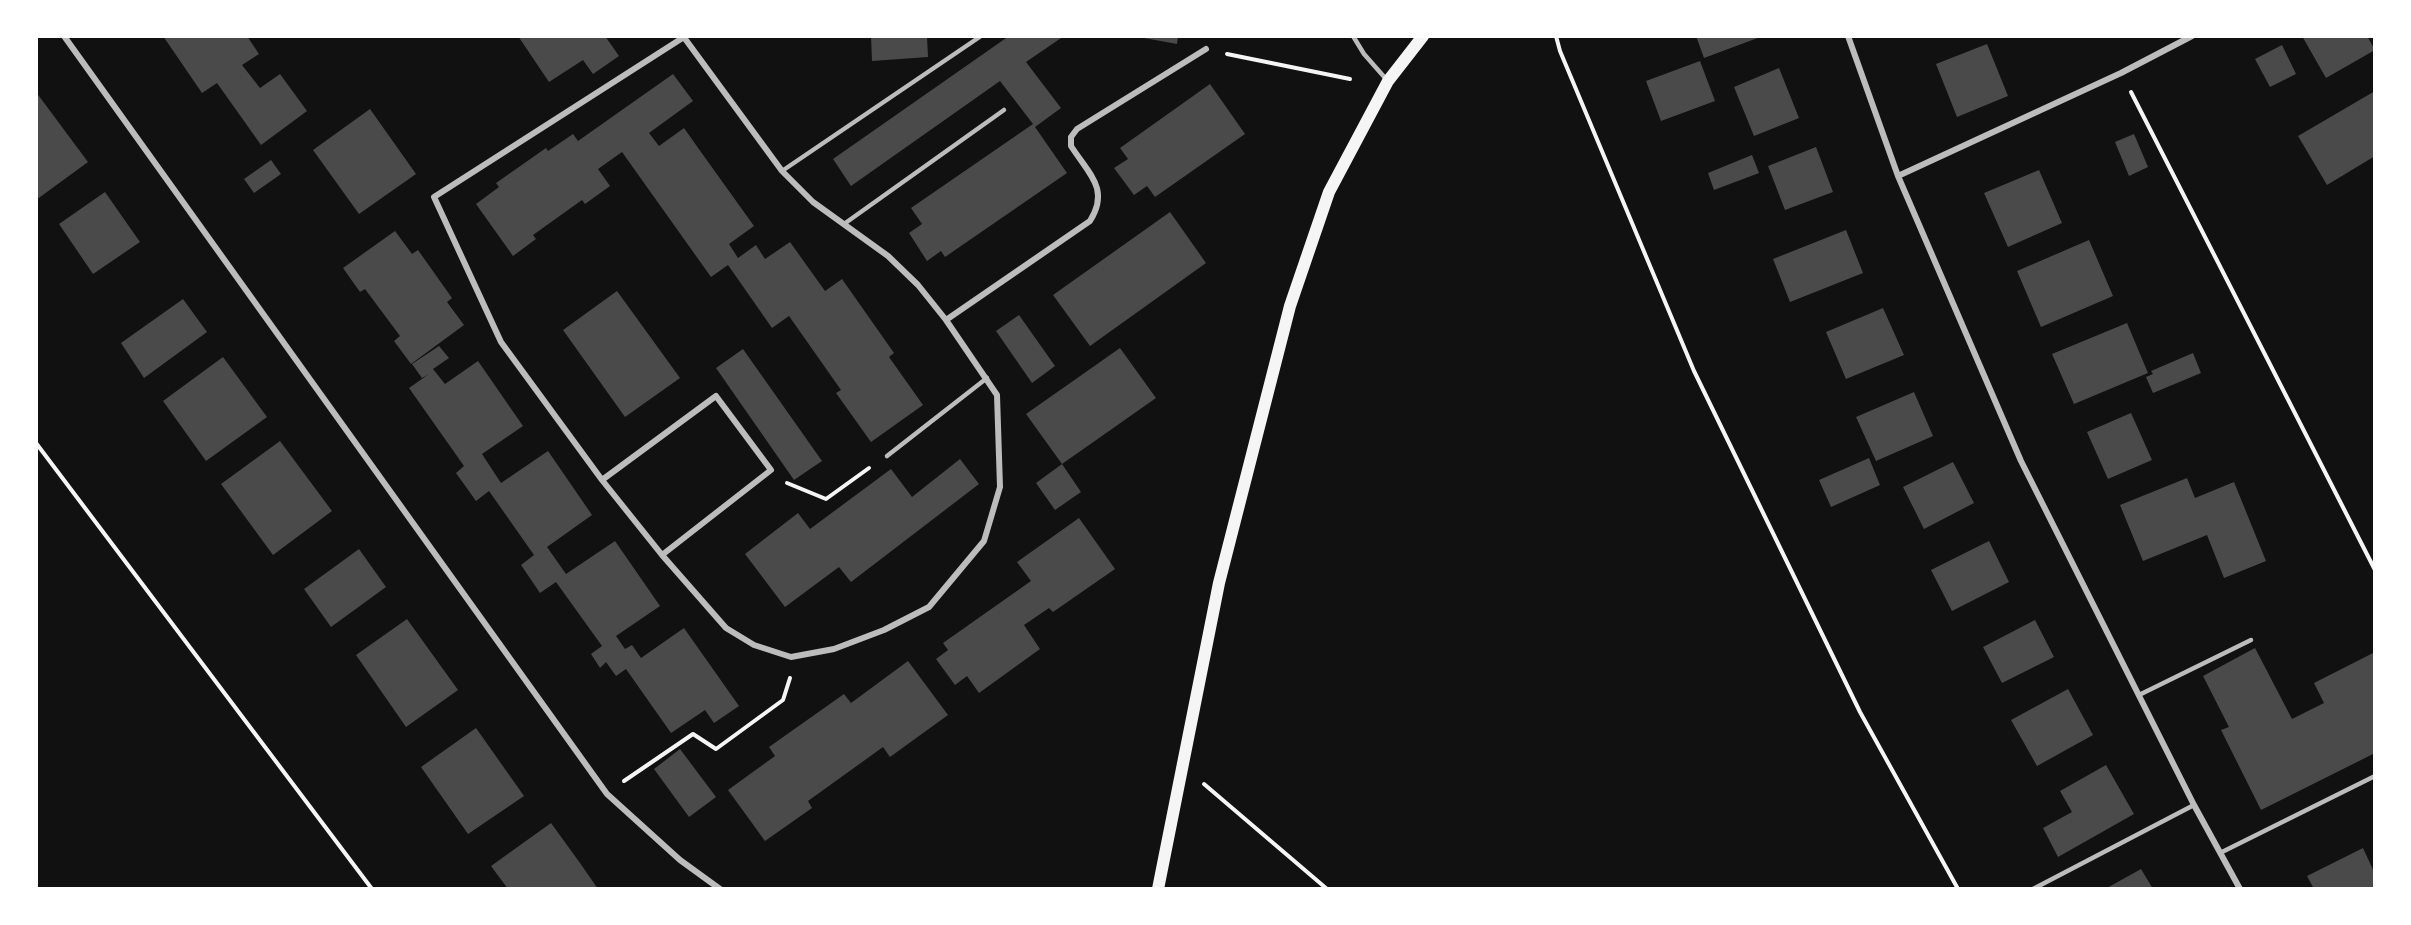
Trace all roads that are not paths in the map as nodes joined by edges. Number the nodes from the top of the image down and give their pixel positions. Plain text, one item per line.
1 (64, 36) edge
2 (684, 36) edge
3 (981, 36) edge
4 (1353, 36) edge
5 (1423, 36) edge
6 (1848, 36) edge
7 (2192, 36) edge
8 (1206, 49) road end
9 (1388, 81) junction
10 (1004, 110) dead end
11 (782, 171) junction
12 (1898, 176) junction
13 (844, 224) junction
14 (946, 320) junction
15 (987, 378) junction
16 (887, 456) road end
17 (602, 480) junction
18 (662, 555) junction
19 (2251, 640) dead end
20 (2139, 695) junction
21 (2375, 776) edge
22 (2194, 805) junction
23 (2220, 853) junction
24 (720, 889) edge
25 (1158, 889) edge
26 (2033, 889) edge
27 (2240, 889) edge

1 - 24 street
2 - 11 street
2 - 17 street
3 - 11 lane
4 - 9 lane
5 - 9 main road
6 - 12 street
7 - 12 street
8 - 14 street
9 - 25 main road
10 - 13 lane
11 - 13 street
12 - 20 street
13 - 14 street
14 - 15 street
15 - 16 lane
15 - 18 street
17 - 18 street
17 - 18 street
19 - 20 lane
20 - 22 street
21 - 23 lane
22 - 23 street
22 - 26 lane
23 - 27 street

